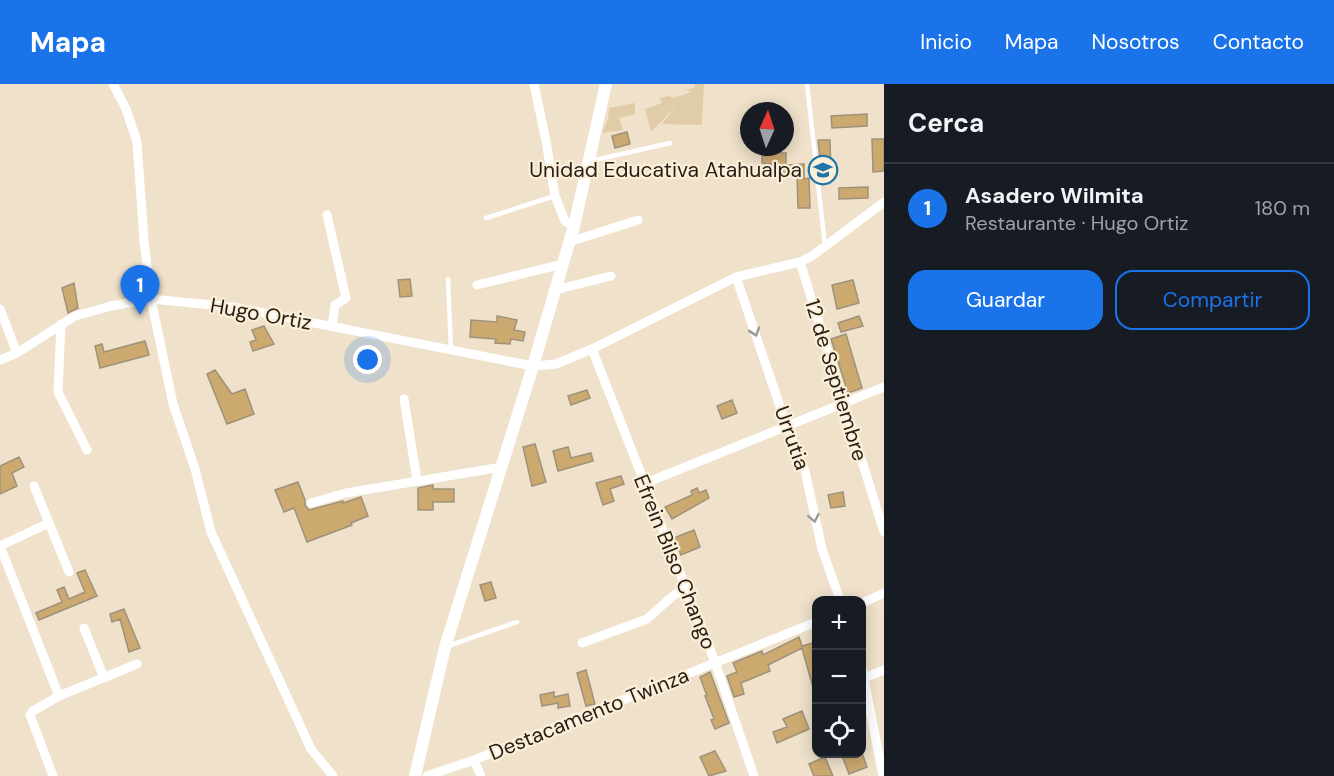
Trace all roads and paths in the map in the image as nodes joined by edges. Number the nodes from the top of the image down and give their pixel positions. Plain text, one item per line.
1 (112, 84) edge
2 (534, 84) edge
3 (606, 84) edge
4 (807, 84) edge
5 (670, 143) dead end
6 (588, 161) junction
7 (555, 196) junction
8 (884, 202) edge
9 (327, 216) dead end
10 (486, 218) dead end
11 (638, 220) dead end
12 (574, 226) junction
13 (569, 242) junction
14 (825, 246) junction
15 (800, 262) junction
16 (563, 264) junction
17 (611, 276) dead end
18 (736, 277) junction
19 (448, 279) dead end
20 (477, 285) dead end
21 (555, 290) junction
22 (151, 299) junction
23 (0, 309) edge
24 (60, 324) junction
25 (332, 327) junction
26 (592, 349) junction
27 (452, 350) junction
28 (17, 353) junction
29 (0, 360) edge
30 (533, 366) junction
31 (884, 387) edge
32 (404, 399) dead end
33 (844, 404) junction
34 (787, 427) junction
35 (87, 450) dead end
36 (502, 466) junction
37 (417, 480) junction
38 (644, 484) junction
39 (34, 486) dead end
40 (311, 503) dead end
41 (49, 523) junction
42 (884, 532) edge
43 (0, 546) edge
44 (69, 572) dead end
45 (686, 588) junction
46 (884, 593) edge
47 (839, 596) edge
48 (866, 601) edge
49 (517, 622) dead end
50 (812, 624) edge
51 (84, 628) dead end
52 (582, 642) dead end
53 (445, 647) junction
54 (715, 662) junction
55 (137, 664) dead end
56 (884, 670) edge
57 (866, 673) edge
58 (104, 678) junction
59 (866, 688) edge
60 (59, 696) junction
61 (474, 760) junction
62 (52, 773) edge
63 (40, 776) edge
64 (333, 776) edge
65 (415, 776) edge
66 (427, 776) edge
67 (481, 776) edge
68 (754, 776) edge
69 (883, 776) edge

1 - 22 street
2 - 7 street
3 - 6 street
4 - 14 lane
5 - 6 lane
6 - 12 street
7 - 10 lane
7 - 12 street
8 - 14 street
9 - 25 street
11 - 13 street
12 - 13 street
13 - 16 street
14 - 15 street
15 - 18 street, Hugo Ortiz
15 - 33 street, 12 de Septiembre
16 - 20 street
16 - 21 street
17 - 21 street
18 - 26 street, Hugo Ortiz
18 -> 34 street, Urrutia
19 - 27 lane
21 - 30 street
22 - 24 street, Hugo Ortiz
22 - 25 street, Hugo Ortiz
22 - 64 street
23 - 28 street
24 - 28 street, Hugo Ortiz
24 - 35 street
25 - 27 street, Hugo Ortiz
26 - 30 street, Hugo Ortiz
26 - 38 street, Efrein Bilso Chango
27 - 30 street, Hugo Ortiz
28 - 29 street, Hugo Ortiz
30 - 36 street
31 - 33 street
32 - 37 street
33 - 34 street
33 - 42 street, 12 de Septiembre
34 - 38 street
34 -> 47 street, Urrutia
36 - 37 street
36 - 53 street
37 - 40 street
38 - 45 street, Efrein Bilso Chango
39 - 41 street
41 - 43 street
41 - 44 street
43 - 60 street
45 - 52 street
45 - 54 street, Efrein Bilso Chango
46 - 48 street
49 - 53 lane
50 - 54 street, Destacamento Twinza
51 - 58 street
53 - 65 street
54 - 61 street, Destacamento Twinza
54 - 68 street, Efrein Bilso Chango
55 - 58 street
56 - 57 street
58 - 60 street
59 - 69 street
60 - 62 street
61 - 66 street, Destacamento Twinza
61 - 67 street
62 - 63 street

